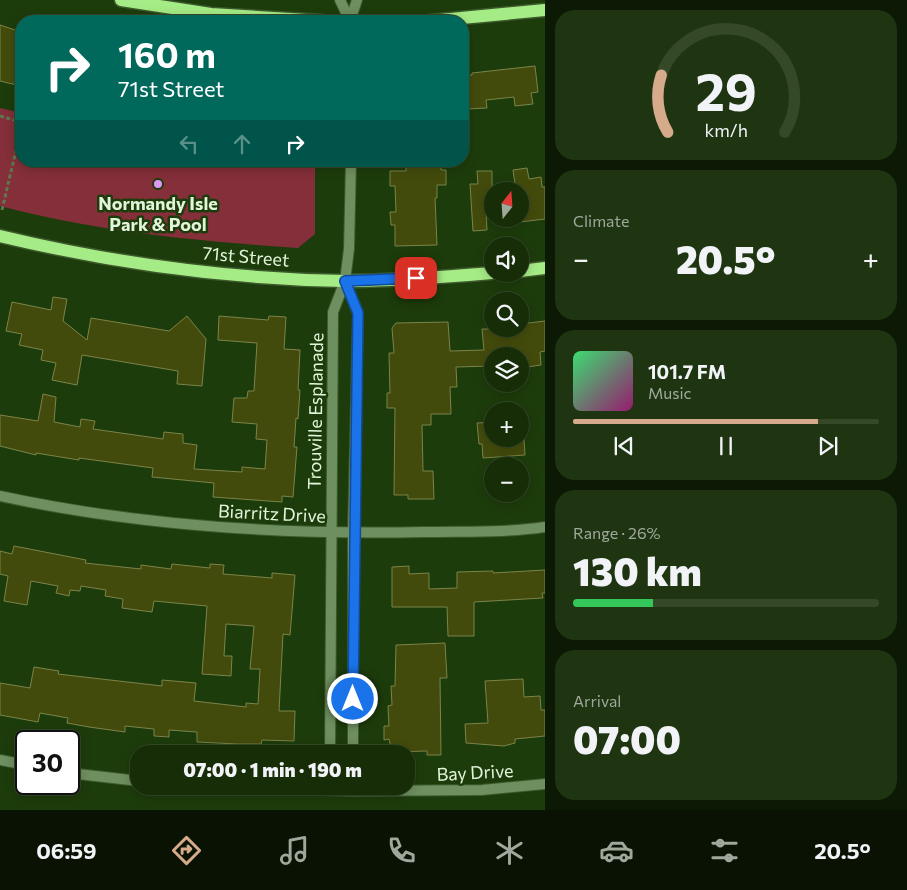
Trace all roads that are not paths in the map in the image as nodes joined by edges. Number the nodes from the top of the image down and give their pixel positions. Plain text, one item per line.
1 (121, 0) edge
2 (340, 0) edge
3 (357, 0) edge
4 (544, 10) edge
5 (226, 15) edge
6 (347, 15) edge
7 (352, 15) edge
8 (469, 17) edge
9 (351, 167) edge
10 (0, 236) edge
11 (544, 268) edge
12 (529, 270) edge
13 (484, 273) edge
14 (345, 281) junction
15 (0, 496) edge
16 (544, 528) edge
17 (330, 533) junction
18 (354, 534) junction
19 (330, 745) edge
20 (353, 745) edge
21 (0, 760) edge
22 (15, 763) edge
23 (80, 773) edge
24 (130, 780) edge
25 (544, 784) edge
26 (415, 789) edge

1 - 5 main road
2 - 6 street
3 - 7 street
4 - 8 main road
9 - 14 street, Trouville Esplanade
10 - 14 main road, 71st Street
11 - 12 main road
13 - 14 main road, 71st Street
14 - 17 street, Trouville Esplanade
14 - 18 street
15 - 17 street, Biarritz Drive
16 - 18 street, Biarritz Drive
17 - 18 street, Biarritz Drive
17 - 19 street, Trouville Esplanade
18 - 20 street
21 - 22 street
23 - 24 street
25 - 26 street, Bay Drive

